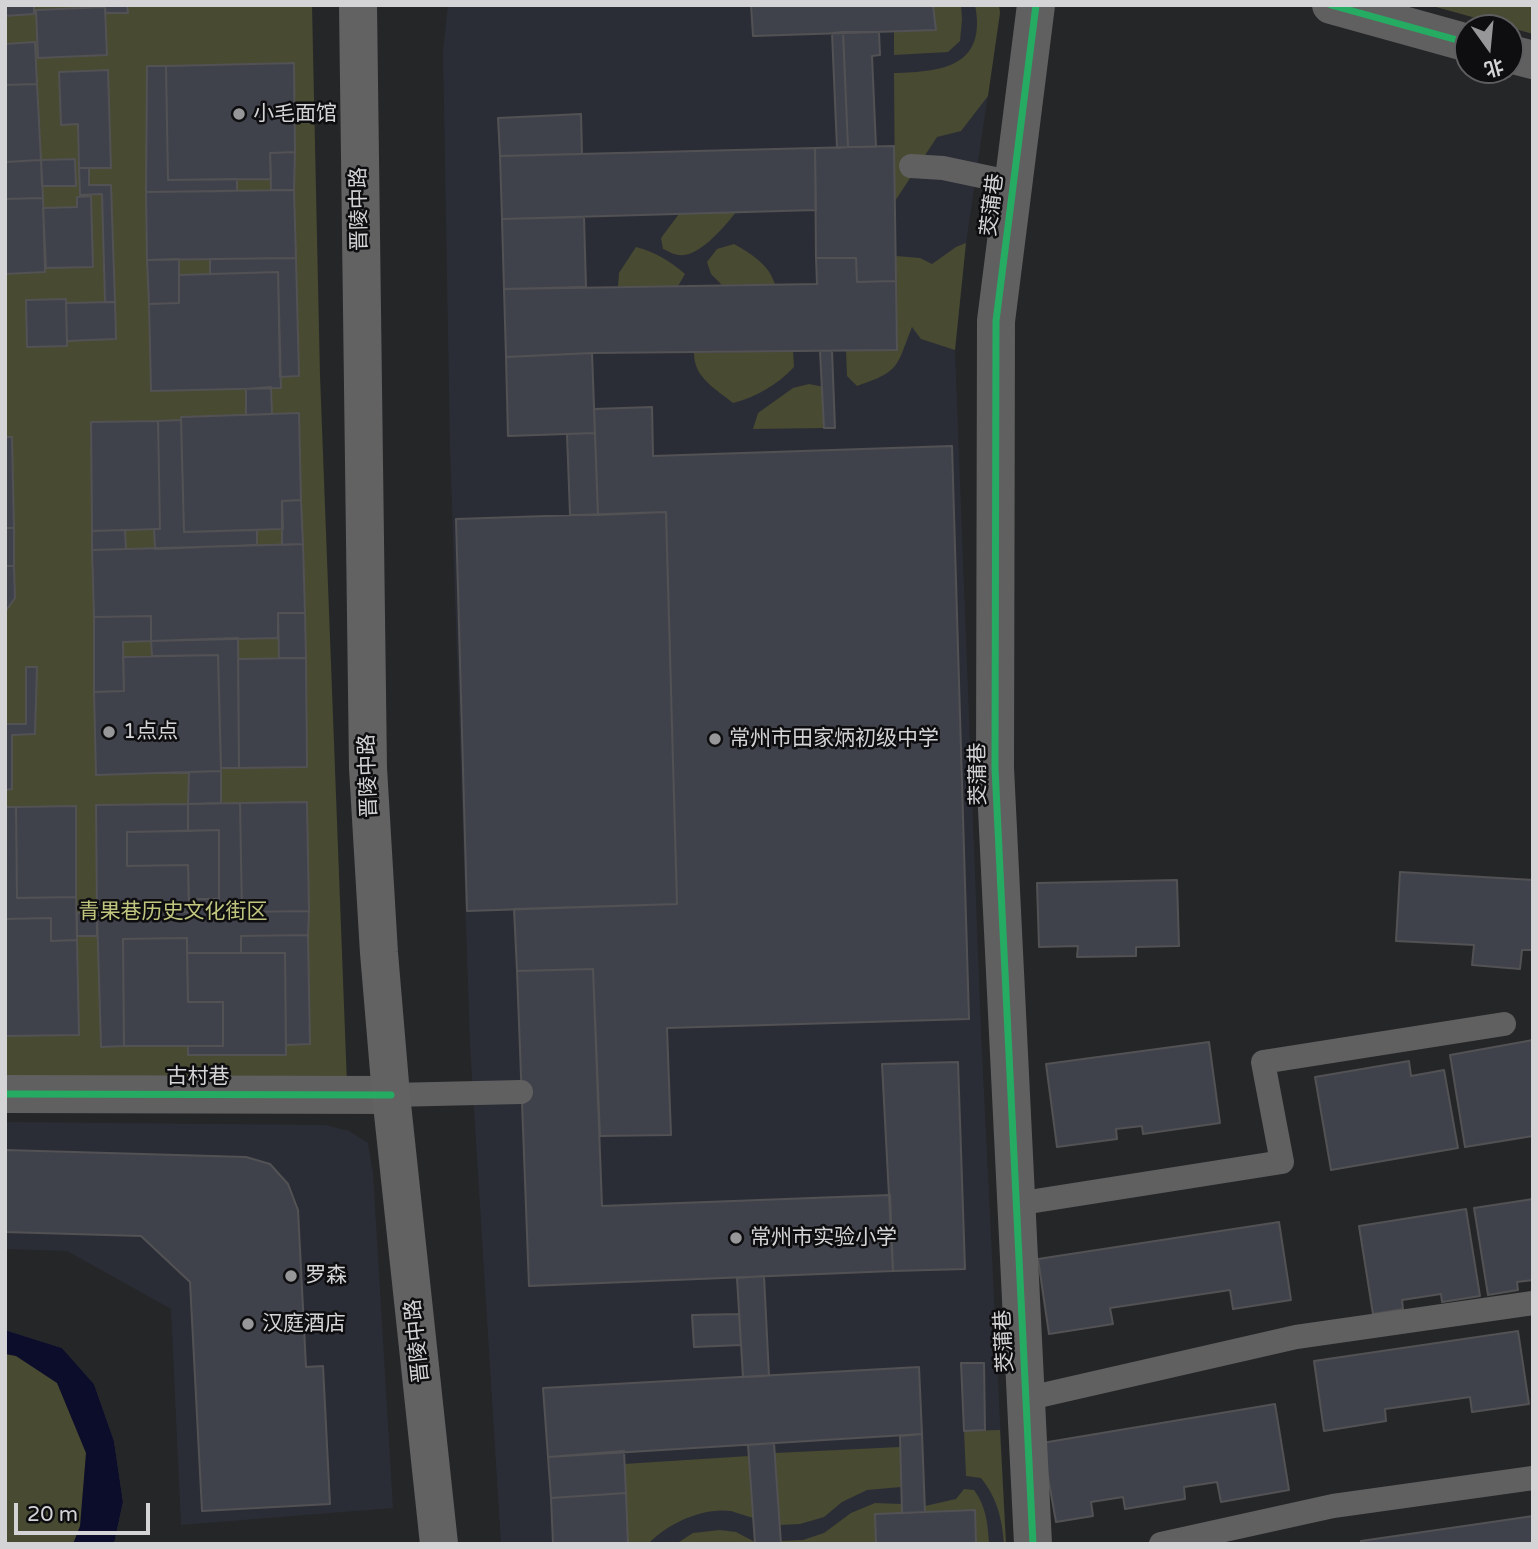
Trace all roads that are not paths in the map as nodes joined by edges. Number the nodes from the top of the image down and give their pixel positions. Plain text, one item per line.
1 (358, 5) edge
2 (1036, 5) edge
3 (1331, 5) edge
4 (1454, 39) edge
5 (911, 166) dead end
6 (1014, 183) junction
7 (1504, 1024) dead end
8 (521, 1092) dead end
9 (5, 1094) edge
10 (391, 1094) junction
11 (1016, 1204) junction
12 (1533, 1303) edge
13 (1026, 1399) junction
14 (1533, 1478) edge
15 (439, 1544) edge
16 (1032, 1544) edge
17 (1161, 1544) edge

1 - 10 main road, 晋陵中路
2 - 6 street, 茭蒲巷
3 - 4 street
5 - 6 lane
6 - 11 street, 茭蒲巷
7 - 11 lane
8 - 10 lane
9 - 10 street, 古村巷
10 - 15 main road, 晋陵中路
11 - 13 street, 茭蒲巷
12 - 13 lane
13 - 16 street, 茭蒲巷
14 - 17 lane

